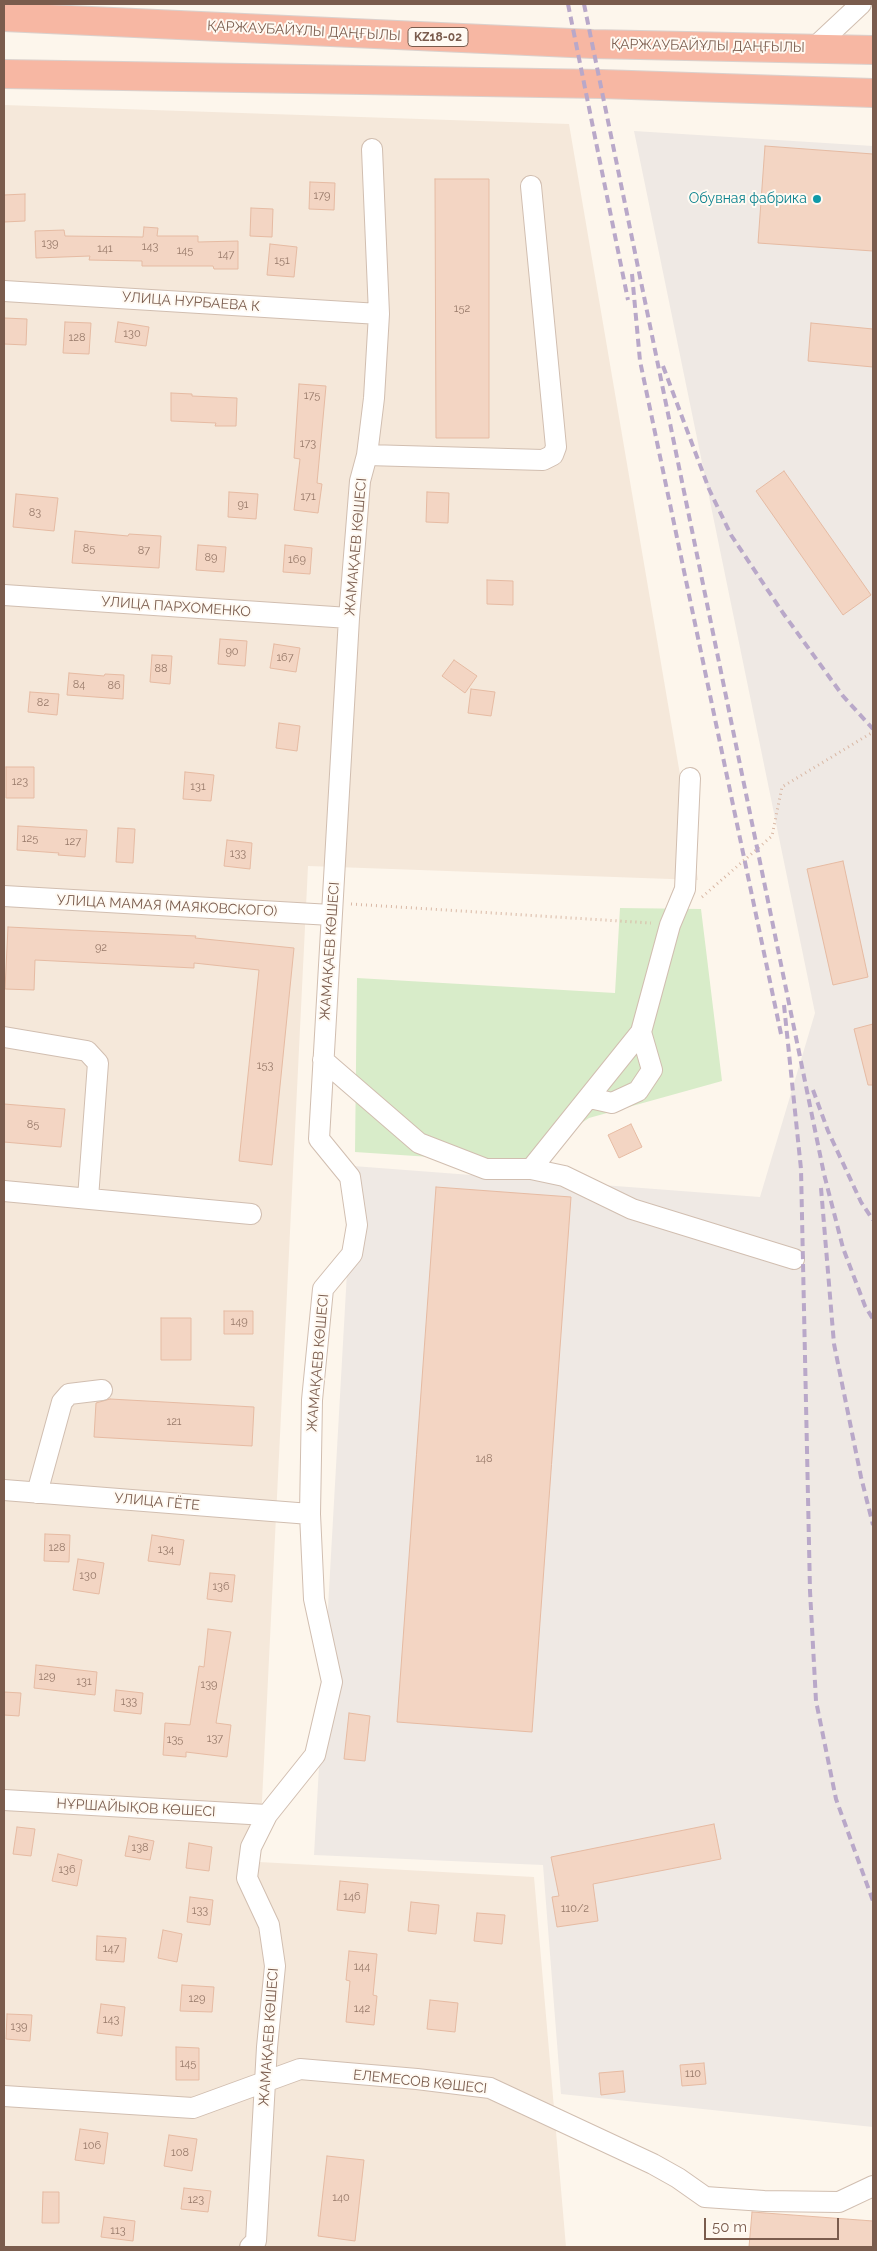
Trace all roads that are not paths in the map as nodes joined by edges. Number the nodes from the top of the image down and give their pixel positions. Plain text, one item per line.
1 (861, 4) edge
2 (4, 17) edge
3 (814, 48) junction
4 (873, 50) edge
5 (4, 74) edge
6 (873, 93) edge
7 (372, 149) dead end
8 (531, 186) dead end
9 (4, 291) edge
10 (379, 314) junction
11 (367, 456) junction
12 (4, 595) edge
13 (349, 618) junction
14 (690, 778) dead end
15 (4, 896) edge
16 (332, 909) junction
17 (641, 1032) junction
18 (4, 1037) edge
19 (323, 1060) junction
20 (590, 1098) junction
21 (531, 1169) junction
22 (4, 1191) edge
23 (88, 1198) junction
24 (251, 1214) dead end
25 (794, 1259) dead end
26 (102, 1390) dead end
27 (4, 1490) edge
28 (37, 1493) junction
29 (310, 1514) junction
30 (4, 1800) edge
31 (267, 1815) junction
32 (266, 2080) junction
33 (4, 2096) edge
34 (873, 2186) edge
35 (253, 2244) edge

1 - 3 street
2 - 3 highway, ҚАРЖАУБАЙҰЛЫ ДАҢҒЫЛЫ / KZ18-02
3 - 4 highway, ҚАРЖАУБАЙҰЛЫ ДАҢҒЫЛЫ / KZ18-02
5 - 6 highway
7 - 10 street, ЖАМАҚАЕВ КӨШЕСІ
8 - 11 street
9 - 10 street, УЛИЦА НУРБАЕВА К
10 - 11 street, ЖАМАҚАЕВ КӨШЕСІ
11 - 13 street, ЖАМАҚАЕВ КӨШЕСІ
12 - 13 street, УЛИЦА ПАРХОМЕНКО
13 - 16 street, ЖАМАҚАЕВ КӨШЕСІ
14 - 17 street
15 - 16 street, УЛИЦА МАМАЯ (МАЯКОВСКОГО)
16 - 19 street, ЖАМАҚАЕВ КӨШЕСІ
17 - 20 street
17 - 20 street
18 - 23 street
19 - 21 street
19 - 29 street, ЖАМАҚАЕВ КӨШЕСІ
20 - 21 street
21 - 25 street
22 - 23 street
23 - 24 street
26 - 28 street
27 - 28 street, УЛИЦА ГЁТЕ
28 - 29 street, УЛИЦА ГЁТЕ
29 - 31 street, ЖАМАҚАЕВ КӨШЕСІ
30 - 31 street, НҰРШАЙЫҚОВ КӨШЕСІ
31 - 32 street, ЖАМАҚАЕВ КӨШЕСІ
32 - 33 street, ЕЛЕМЕСОВ КӨШЕСІ
32 - 34 street, ЕЛЕМЕСОВ КӨШЕСІ
32 - 35 street, ЖАМАҚАЕВ КӨШЕСІ

